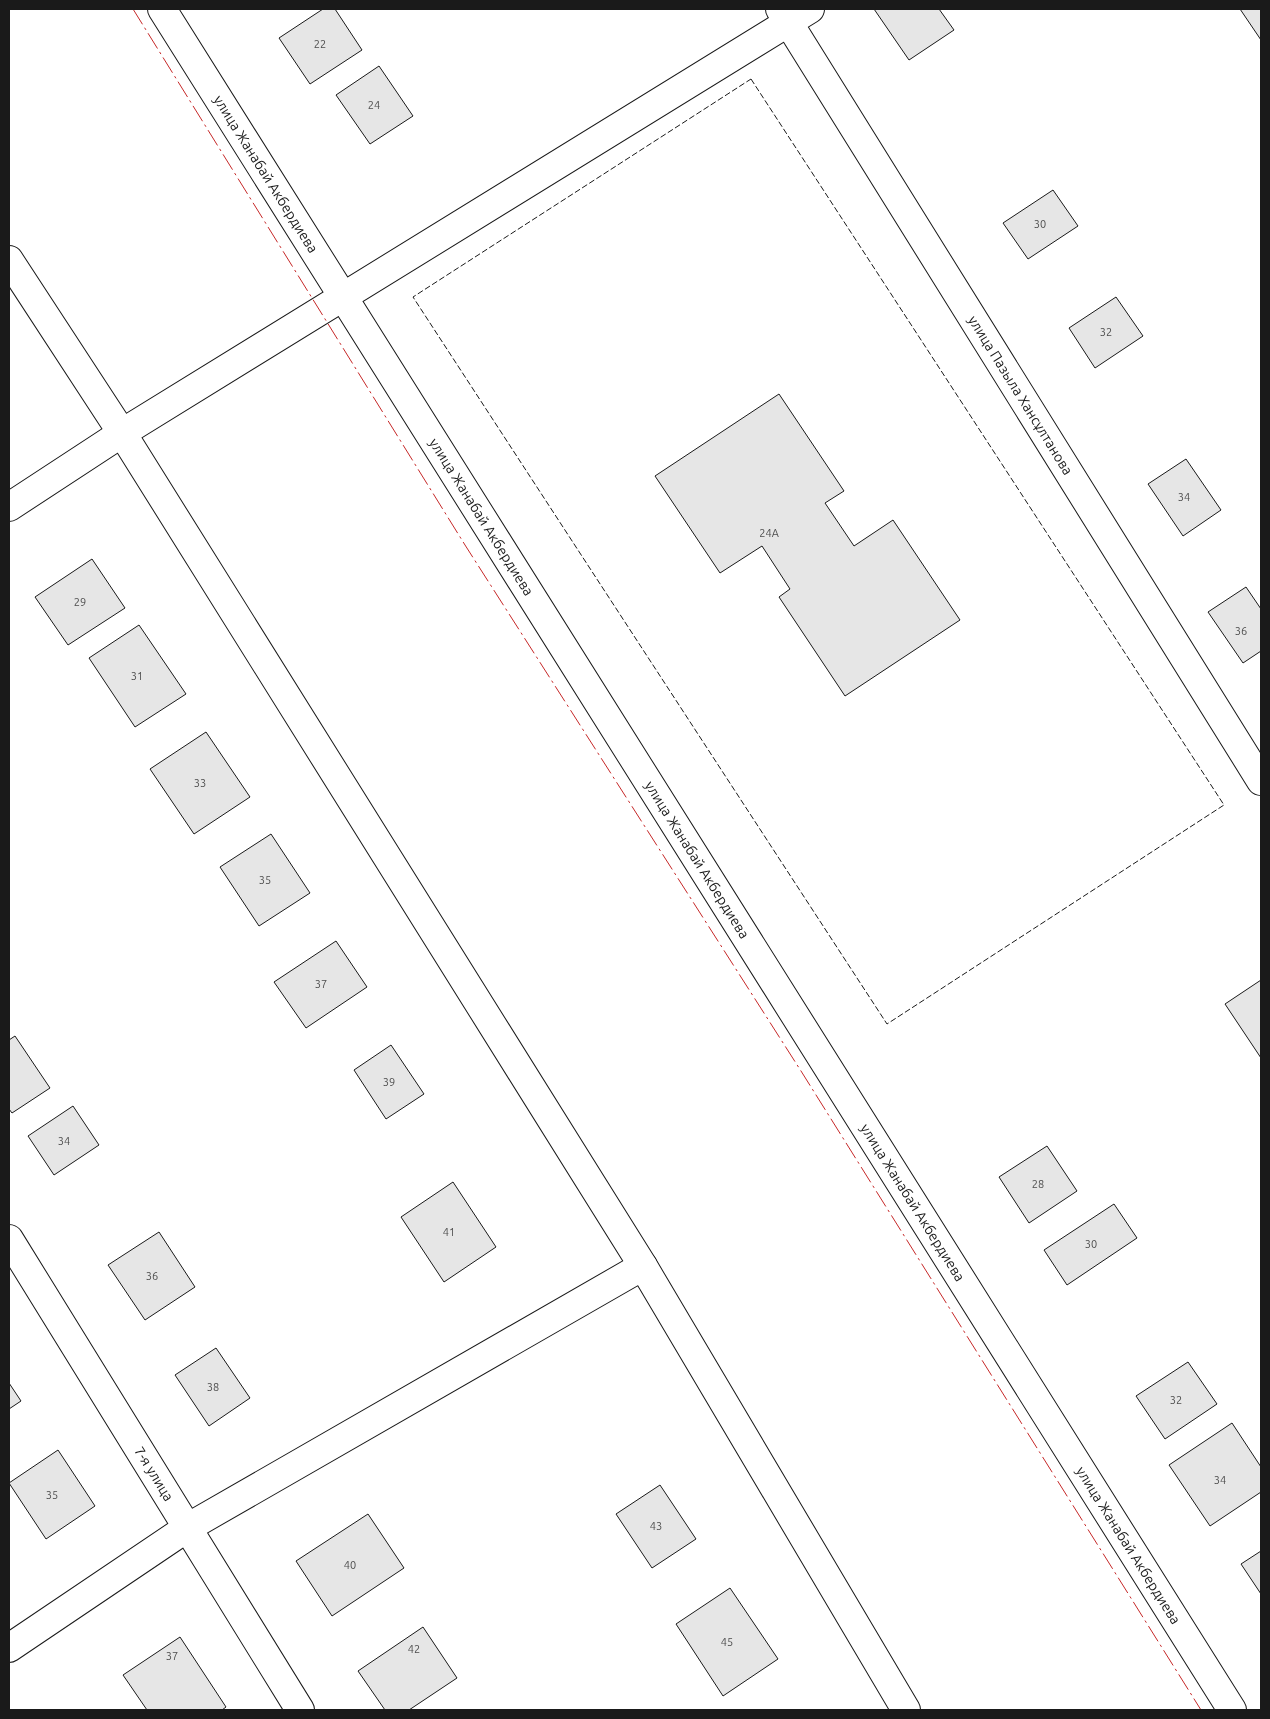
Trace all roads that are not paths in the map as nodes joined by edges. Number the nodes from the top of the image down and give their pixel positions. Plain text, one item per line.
1 (162, 9) edge
2 (793, 13) edge
3 (9, 260) edge
4 (343, 298) junction
5 (122, 433) junction
6 (9, 507) edge
7 (1261, 781) edge
8 (9, 1239) edge
9 (643, 1266) junction
10 (187, 1528) junction
11 (9, 1648) edge
12 (300, 1710) edge
13 (906, 1710) edge
14 (1232, 1710) edge

1 - 4 street, улица Жанабай Акбердиева
2 - 4 street
2 - 7 street, улица Пазыла Хансұлтанова
3 - 5 street
4 - 5 street
4 - 14 street, улица Жанабай Акбердиева
5 - 6 street
5 - 9 street
8 - 10 street, 7-я улица
9 - 10 street
9 - 13 street
10 - 11 street
10 - 12 street, 7-я улица

